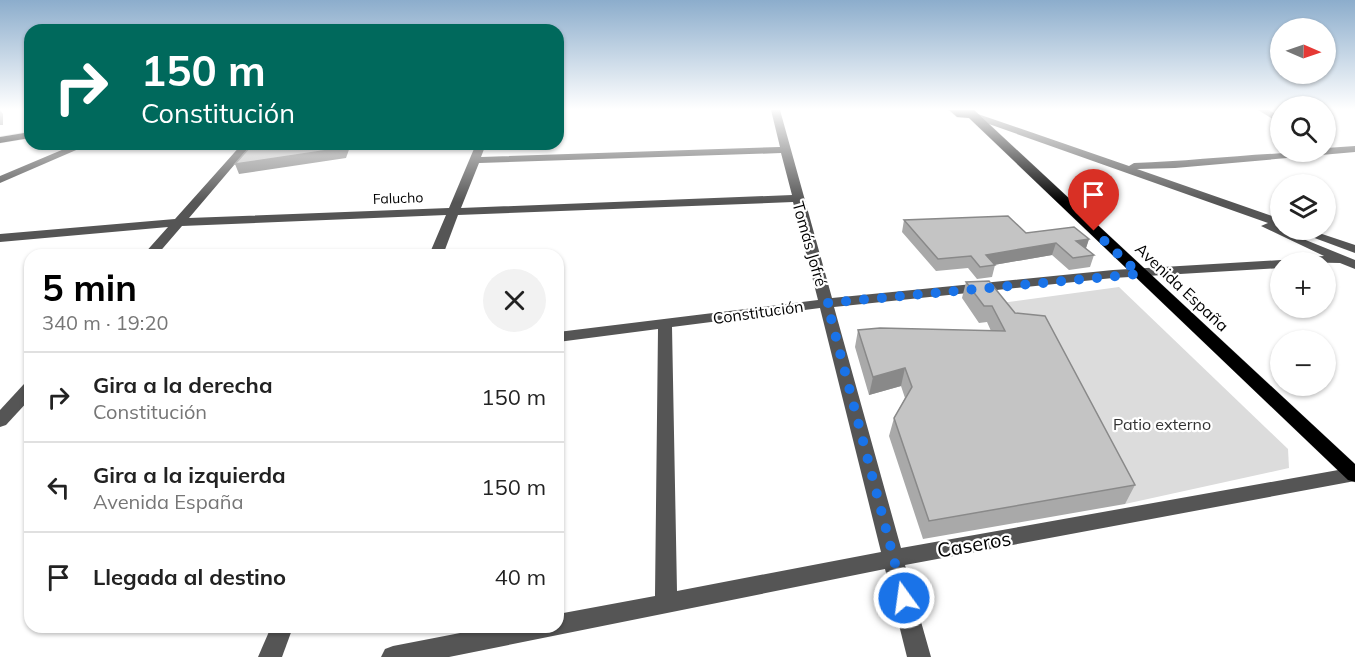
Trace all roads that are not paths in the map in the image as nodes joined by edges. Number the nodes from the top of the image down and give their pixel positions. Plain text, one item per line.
1 (783, 141) edge
2 (997, 141) edge
3 (1047, 141) edge
4 (1355, 149) edge
5 (50, 150) edge
6 (71, 150) edge
7 (242, 150) edge
8 (479, 150) edge
9 (785, 150) junction
10 (1338, 151) junction
11 (476, 160) junction
12 (1355, 160) edge
13 (1113, 163) junction
14 (0, 171) edge
15 (0, 180) edge
16 (1190, 192) junction
17 (797, 198) junction
18 (454, 210) junction
19 (1270, 219) edge
20 (180, 222) junction
21 (0, 238) edge
22 (1328, 240) edge
23 (155, 249) edge
24 (438, 249) edge
25 (1355, 249) edge
26 (1351, 259) edge
27 (1336, 260) edge
28 (1270, 265) edge
29 (1139, 274) junction
30 (827, 303) junction
31 (665, 324) junction
32 (564, 336) edge
33 (15, 405) edge
34 (0, 421) edge
35 (1355, 475) edge
36 (895, 558) junction
37 (666, 603) junction
38 (564, 624) edge
39 (280, 633) edge
40 (515, 633) edge
41 (270, 657) edge
42 (393, 657) edge
43 (919, 657) edge

1 - 9 street, Tomás Jofré
2 - 29 main road, Avenida España
3 - 13 street
4 - 10 street
5 - 14 street
6 - 15 street
7 - 20 street
8 - 11 street
9 - 11 street
9 - 17 street, Tomás Jofré
10 - 12 street
10 - 13 street
11 - 18 street
13 - 16 street
16 - 19 street
16 - 26 street
17 - 18 street, Falucho
17 - 30 street, Tomás Jofré
18 - 20 street, Falucho
18 - 24 street
20 - 21 street, Falucho
20 - 23 street
22 - 25 street
26 - 27 street
28 - 29 street, Constitución
29 - 30 street, Constitución
29 - 35 main road, Avenida España
30 - 31 street, Constitución
30 - 36 street, Tomás Jofré
31 - 32 street, Constitución
31 - 37 street
33 - 34 street
35 - 36 street, Caseros
36 - 37 street, Caseros
36 - 43 street, Tomás Jofré
37 - 38 street, Caseros
39 - 41 street
40 - 42 street

